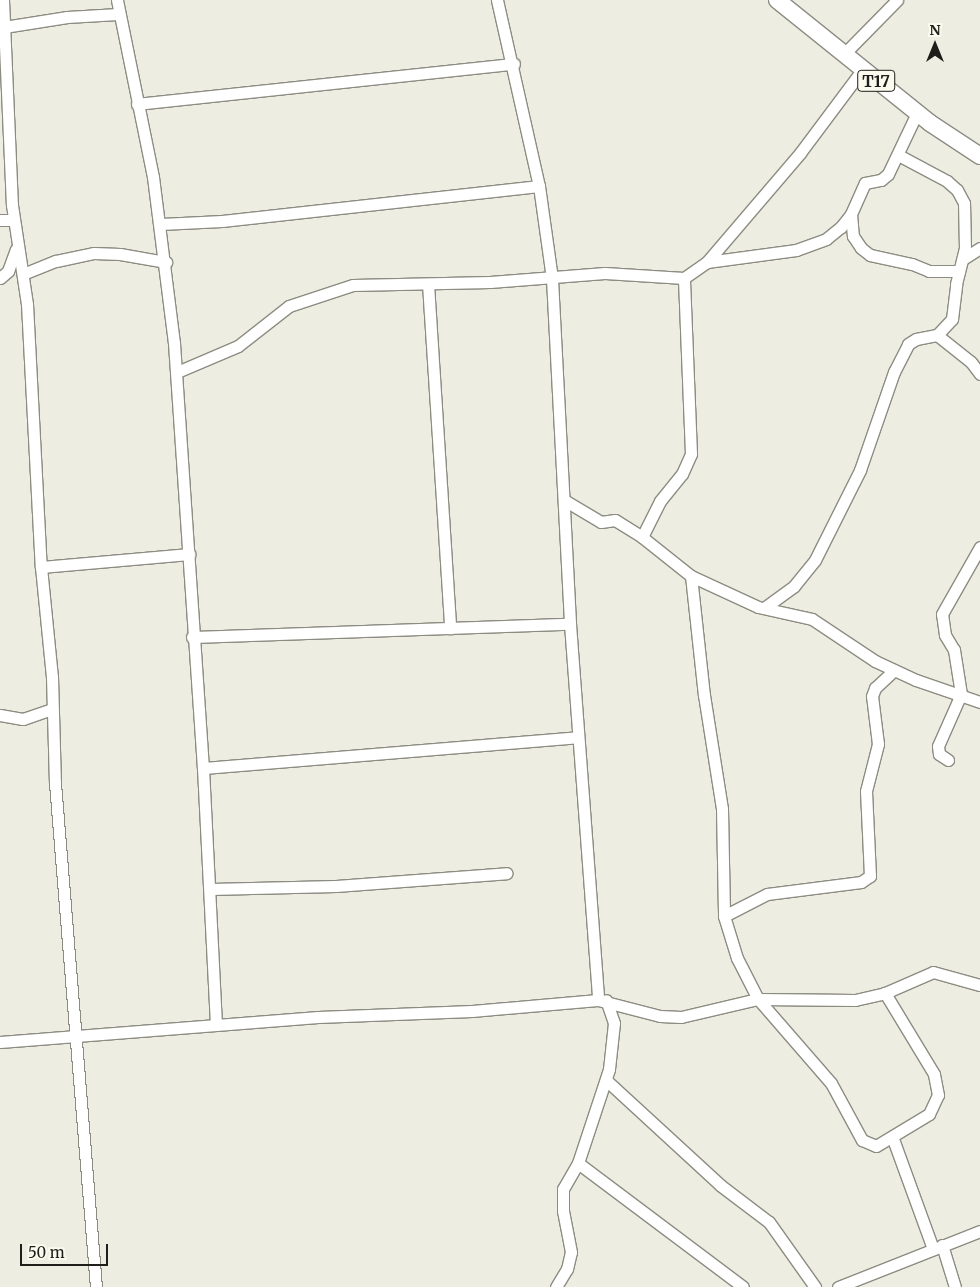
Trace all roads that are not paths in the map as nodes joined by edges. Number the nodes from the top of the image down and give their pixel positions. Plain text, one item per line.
1 (2, 0) edge
2 (117, 0) edge
3 (498, 0) edge
4 (777, 0) edge
5 (897, 0) edge
6 (118, 14) junction
7 (4, 26) junction
8 (843, 54) junction
9 (514, 64) junction
10 (862, 70) junction
11 (137, 104) junction
12 (917, 113) junction
13 (898, 155) junction
14 (980, 156) edge
15 (539, 186) junction
16 (851, 214) junction
17 (0, 220) edge
18 (13, 220) junction
19 (160, 224) junction
20 (16, 247) junction
21 (980, 248) edge
22 (963, 258) junction
23 (166, 262) junction
24 (707, 262) junction
25 (959, 271) junction
26 (23, 274) junction
27 (0, 278) edge
28 (684, 278) junction
29 (552, 279) junction
30 (428, 284) junction
31 (937, 335) junction
32 (177, 372) junction
33 (980, 374) edge
34 (564, 500) junction
35 (642, 537) junction
36 (980, 547) edge
37 (188, 554) junction
38 (41, 567) junction
39 (692, 576) junction
40 (764, 608) junction
41 (570, 624) junction
42 (450, 628) junction
43 (192, 637) junction
44 (894, 670) junction
45 (961, 694) junction
46 (980, 702) edge
47 (52, 709) junction
48 (0, 715) edge
49 (578, 737) junction
50 (948, 760) dead end
51 (203, 768) junction
52 (507, 873) dead end
53 (210, 889) junction
54 (724, 916) junction
55 (980, 985) edge
56 (886, 993) junction
57 (758, 999) junction
58 (602, 1000) junction
59 (216, 1025) junction
60 (78, 1037) junction
61 (0, 1042) edge
62 (606, 1080) junction
63 (893, 1138) junction
64 (578, 1163) junction
65 (980, 1231) edge
66 (938, 1247) junction
67 (96, 1287) edge
68 (556, 1287) edge
69 (743, 1287) edge
70 (815, 1287) edge
71 (838, 1287) edge
72 (955, 1287) edge

1 - 7 street
2 - 6 street
3 - 9 street
4 - 8 main road, T17
5 - 8 street
6 - 7 street
6 - 11 street
7 - 18 street
8 - 10 main road, T17
9 - 11 street
9 - 15 street
10 - 12 main road, T17
10 - 24 street
11 - 19 street
12 - 13 street
12 - 14 main road, T17
13 - 16 street
13 - 22 street
15 - 19 street
15 - 29 street
16 - 24 street
16 - 25 street
17 - 18 street
18 - 20 street
19 - 23 street
20 - 26 street
20 - 27 street
21 - 22 street
22 - 25 street
23 - 26 street
23 - 32 street
24 - 28 street
25 - 31 street
26 - 38 street
28 - 29 street
28 - 35 street
29 - 30 street
29 - 34 street
30 - 32 street
30 - 42 street
31 - 33 street
31 - 40 street
32 - 37 street
34 - 35 street
34 - 41 street
35 - 39 street
36 - 45 street
37 - 38 street
37 - 43 street
38 - 47 street
39 - 40 street
39 - 54 street
40 - 44 street
41 - 42 street
41 - 49 street
42 - 43 street
43 - 51 street
44 - 45 street
44 - 54 street
45 - 46 street
45 - 50 street
47 - 48 street
47 - 60 street
49 - 51 street
49 - 58 street
51 - 53 street
52 - 53 street
53 - 59 street
54 - 57 street
55 - 56 street
56 - 57 street
56 - 63 street
57 - 58 street
57 - 63 street
58 - 59 street
58 - 62 street
59 - 60 street
60 - 61 street
60 - 67 street
62 - 64 street
62 - 70 street
63 - 66 street
64 - 68 street
64 - 69 street
65 - 66 street
66 - 71 street
66 - 72 street

